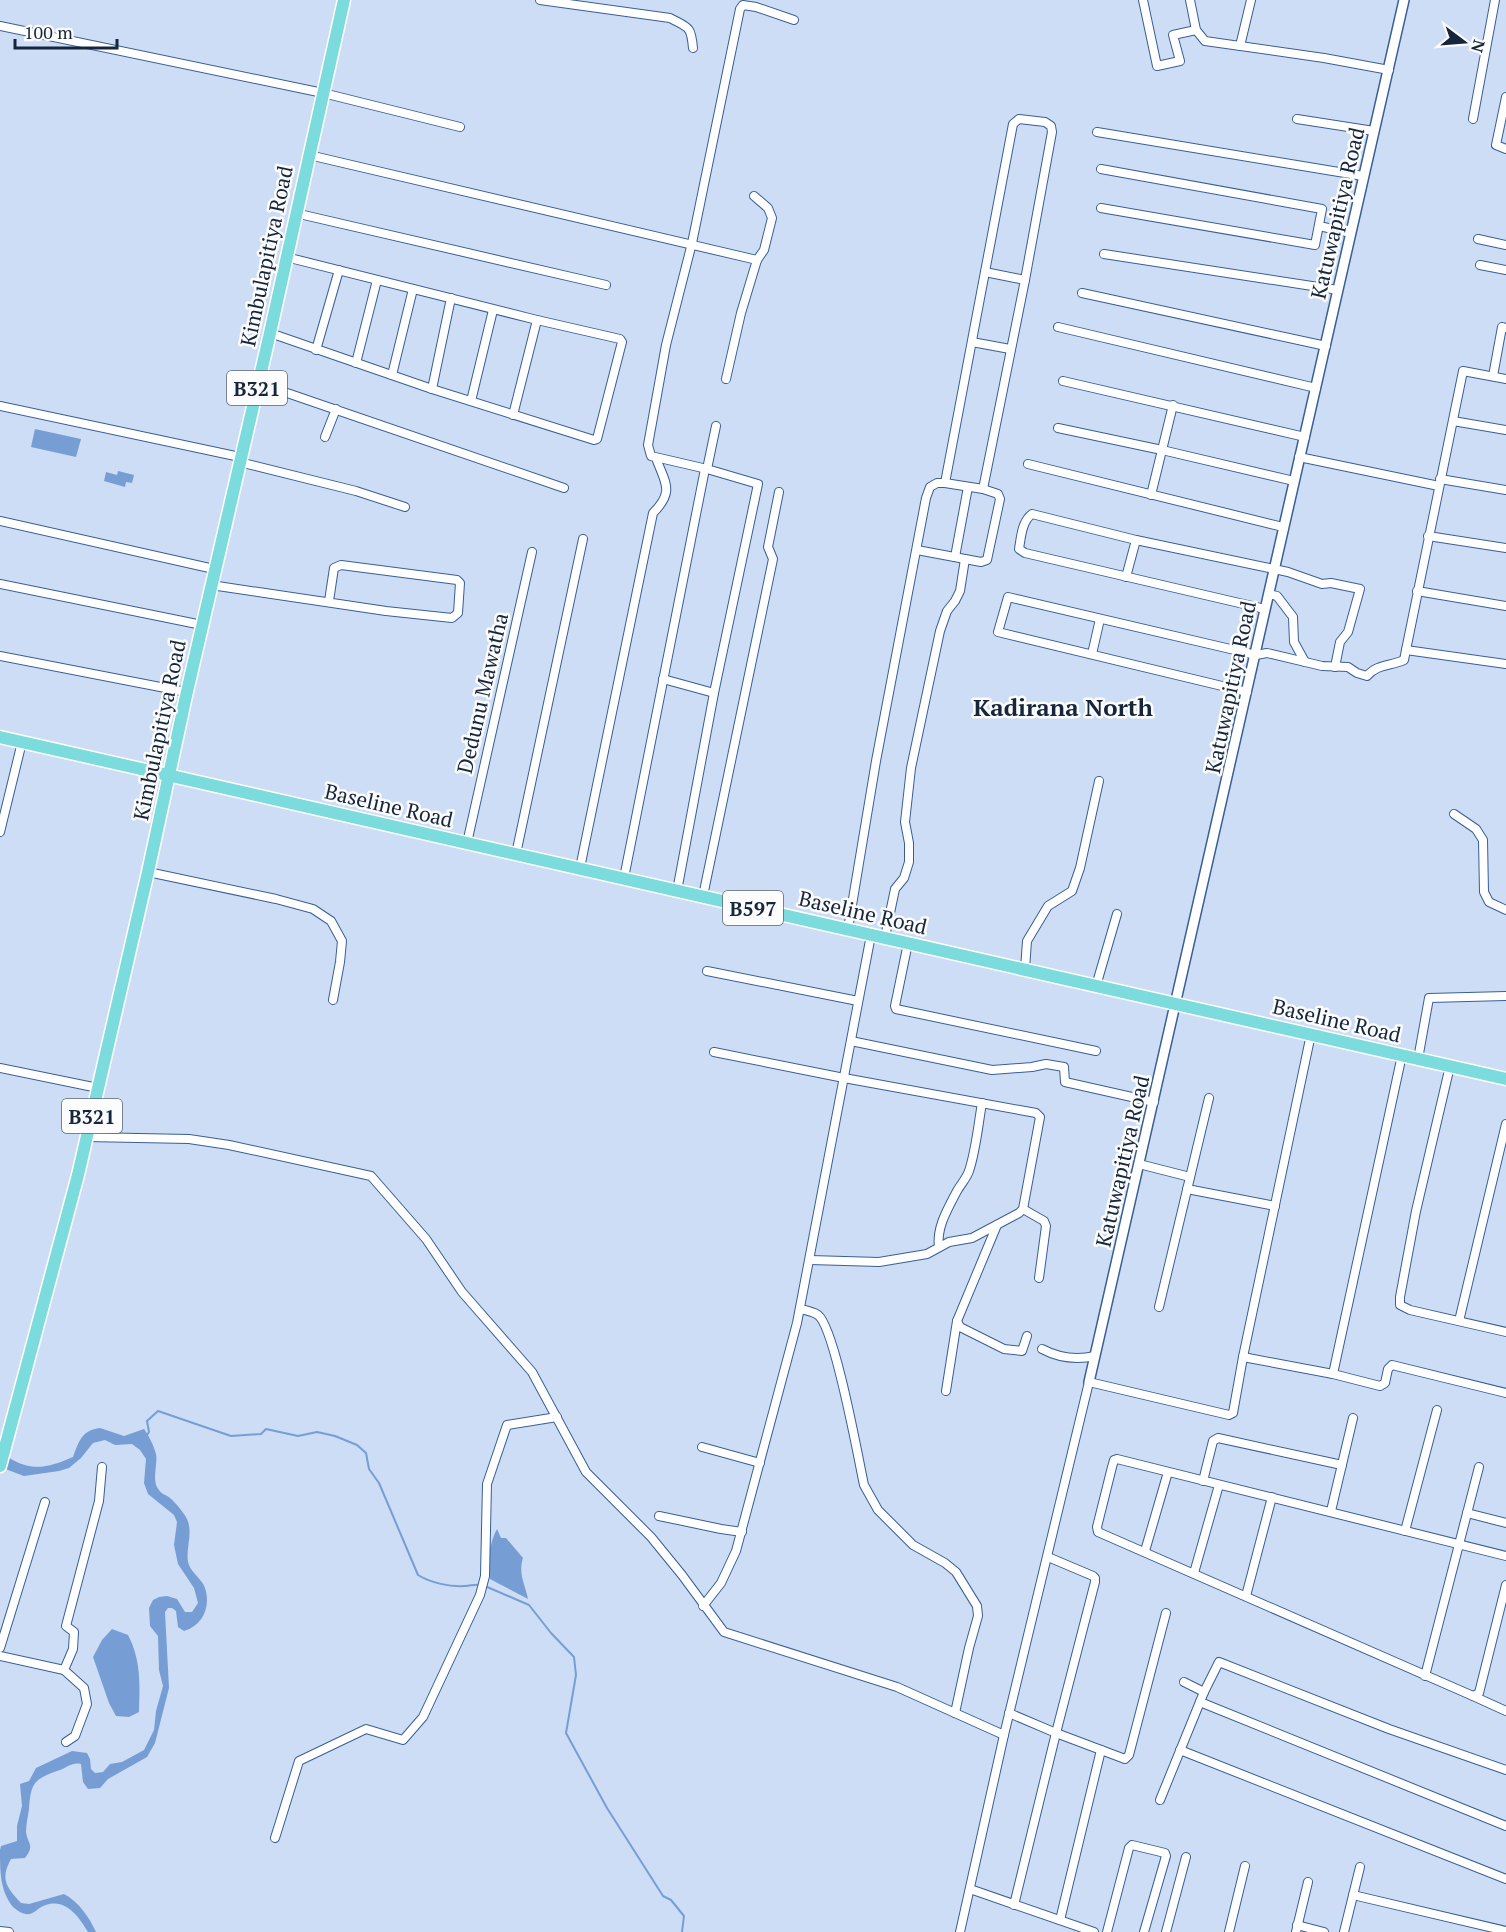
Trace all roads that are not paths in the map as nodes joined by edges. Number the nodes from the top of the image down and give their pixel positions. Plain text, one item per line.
1 (344, 0) edge
2 (540, 0) edge
3 (1143, 0) edge
4 (1190, 0) edge
5 (1251, 0) edge
6 (1404, 0) edge
7 (1495, 0) edge
8 (794, 20) dead end
9 (0, 26) edge
10 (1196, 30) junction
11 (1240, 46) junction
12 (693, 48) dead end
13 (1389, 70) junction
14 (323, 93) junction
15 (1506, 98) edge
16 (1297, 119) dead end
17 (1473, 119) dead end
18 (460, 127) dead end
19 (1374, 131) junction
20 (1097, 132) dead end
21 (1506, 148) edge
22 (309, 155) junction
23 (1101, 169) dead end
24 (1363, 176) junction
25 (754, 196) dead end
26 (1101, 208) dead end
27 (296, 213) junction
28 (1319, 226) junction
29 (1351, 233) junction
30 (1478, 240) dead end
31 (692, 243) junction
32 (1506, 245) edge
33 (1104, 254) dead end
34 (286, 257) junction
35 (757, 260) junction
36 (1480, 265) dead end
37 (339, 270) junction
38 (1506, 270) edge
39 (985, 272) junction
40 (377, 280) junction
41 (1025, 280) junction
42 (606, 285) dead end
43 (413, 289) junction
44 (1338, 290) junction
45 (1082, 293) dead end
46 (451, 298) junction
47 (493, 310) junction
48 (537, 320) junction
49 (1058, 327) dead end
50 (1506, 328) edge
51 (270, 333) junction
52 (972, 342) junction
53 (1326, 346) junction
54 (316, 350) junction
55 (1011, 350) junction
56 (356, 363) junction
57 (392, 375) junction
58 (1493, 376) junction
59 (726, 379) dead end
60 (1506, 379) edge
61 (1063, 381) dead end
62 (258, 383) junction
63 (1316, 388) junction
64 (432, 389) junction
65 (471, 401) junction
66 (1173, 405) junction
67 (0, 406) edge
68 (336, 409) junction
69 (513, 415) junction
70 (1453, 421) junction
71 (716, 426) dead end
72 (1058, 428) dead end
73 (1506, 430) edge
74 (325, 437) dead end
75 (1305, 437) junction
76 (1162, 450) junction
77 (1299, 457) junction
78 (656, 458) junction
79 (239, 460) junction
80 (1028, 464) dead end
81 (706, 469) junction
82 (1294, 481) junction
83 (1440, 482) junction
84 (945, 483) junction
85 (968, 486) junction
86 (564, 488) dead end
87 (983, 489) junction
88 (1506, 490) edge
89 (779, 492) dead end
90 (1151, 495) junction
91 (405, 507) dead end
92 (0, 521) edge
93 (1283, 527) junction
94 (1428, 536) junction
95 (583, 539) dead end
96 (1136, 540) junction
97 (1506, 548) edge
98 (917, 550) junction
99 (532, 552) dead end
100 (955, 557) junction
101 (965, 559) junction
102 (214, 569) junction
103 (1274, 570) junction
104 (1125, 577) junction
105 (0, 584) edge
106 (211, 585) junction
107 (1417, 591) junction
108 (1269, 594) junction
109 (329, 601) junction
110 (1506, 606) edge
111 (1265, 609) junction
112 (1100, 619) junction
113 (202, 625) junction
114 (1406, 650) junction
115 (1092, 654) junction
116 (1256, 655) junction
117 (0, 656) edge
118 (1305, 662) junction
119 (1506, 664) edge
120 (1335, 667) junction
121 (663, 679) junction
122 (186, 692) junction
123 (1247, 692) junction
124 (714, 693) junction
125 (0, 737) edge
126 (22, 742) junction
127 (168, 775) junction
128 (1099, 782) dead end
129 (1454, 814) dead end
130 (0, 832) edge
131 (467, 843) junction
132 (516, 854) junction
133 (579, 868) junction
134 (148, 872) junction
135 (624, 878) junction
136 (677, 891) junction
137 (703, 896) junction
138 (1506, 910) edge
139 (1117, 914) dead end
140 (848, 929) junction
141 (871, 934) junction
142 (885, 937) junction
143 (908, 943) junction
144 (1024, 969) junction
145 (707, 971) dead end
146 (1096, 986) junction
147 (1506, 996) edge
148 (333, 1000) dead end
149 (858, 1001) junction
150 (1176, 1004) junction
151 (1311, 1034) junction
152 (851, 1041) junction
153 (1096, 1051) dead end
154 (714, 1052) dead end
155 (1402, 1055) junction
156 (1418, 1059) junction
157 (1450, 1066) junction
158 (0, 1068) edge
159 (844, 1078) junction
160 (1506, 1079) edge
161 (98, 1088) junction
162 (1209, 1098) dead end
163 (1154, 1102) junction
164 (982, 1103) junction
165 (1506, 1124) edge
166 (87, 1137) junction
167 (1140, 1164) junction
168 (1495, 1166) junction
169 (1506, 1168) edge
170 (1190, 1178) junction
171 (1187, 1188) junction
172 (1275, 1206) junction
173 (1023, 1209) junction
174 (997, 1225) junction
175 (939, 1247) junction
176 (810, 1260) junction
177 (1039, 1278) dead end
178 (1160, 1307) dead end
179 (800, 1309) junction
180 (957, 1321) junction
181 (1459, 1321) junction
182 (1506, 1332) edge
183 (1027, 1336) dead end
184 (1042, 1349) dead end
185 (1095, 1356) junction
186 (1243, 1357) junction
187 (1333, 1374) junction
188 (1089, 1382) junction
189 (946, 1391) dead end
190 (1506, 1393) edge
191 (1437, 1410) dead end
192 (557, 1418) junction
193 (1353, 1418) dead end
194 (702, 1447) dead end
195 (2, 1459) edge
196 (760, 1463) junction
197 (1342, 1465) junction
198 (102, 1467) dead end
199 (1479, 1467) dead end
200 (1168, 1472) junction
201 (1203, 1481) junction
202 (1219, 1485) junction
203 (1272, 1497) junction
204 (45, 1502) dead end
205 (1331, 1511) junction
206 (1467, 1513) junction
207 (659, 1516) dead end
208 (1506, 1523) edge
209 (1405, 1531) junction
210 (742, 1532) junction
211 (1459, 1545) junction
212 (1145, 1551) junction
213 (1506, 1556) edge
214 (1048, 1557) junction
215 (1194, 1573) junction
216 (1506, 1585) edge
217 (1246, 1596) junction
218 (703, 1606) junction
219 (1166, 1613) dead end
220 (0, 1648) edge
221 (0, 1656) edge
222 (64, 1670) junction
223 (1425, 1676) junction
224 (1184, 1682) dead end
225 (1204, 1692) junction
226 (1473, 1696) junction
227 (1200, 1702) junction
228 (1506, 1712) edge
229 (955, 1713) junction
230 (1009, 1713) junction
231 (1056, 1733) junction
232 (1004, 1735) junction
233 (66, 1742) dead end
234 (1101, 1750) junction
235 (1180, 1750) junction
236 (1506, 1770) edge
237 (1160, 1800) dead end
238 (1506, 1826) edge
239 (275, 1838) dead end
240 (1186, 1857) dead end
241 (1245, 1866) dead end
242 (1360, 1867) dead end
243 (1506, 1879) edge
244 (1308, 1882) dead end
245 (970, 1888) junction
246 (1353, 1895) junction
247 (1014, 1905) junction
248 (1060, 1920) junction
249 (1296, 1928) edge
250 (0, 1931) edge
251 (1506, 1931) edge
252 (9, 1932) edge
253 (960, 1932) edge
254 (1094, 1932) edge
255 (1107, 1932) edge
256 (1144, 1932) edge
257 (1166, 1932) edge
258 (1229, 1932) edge
259 (1324, 1932) edge
260 (1344, 1932) edge

1 - 14 main road, Kimbulapitiya Road / B321
2 - 12 street
3 - 10 street
4 - 10 street
5 - 11 street
6 - 13 street, Katuwapitiya Road
7 - 17 street
8 - 31 street
9 - 14 street
10 - 11 street
11 - 13 street
13 - 19 street, Katuwapitiya Road
14 - 18 street
14 - 22 main road, Kimbulapitiya Road / B321
15 - 21 street
16 - 19 street
19 - 24 street, Katuwapitiya Road
20 - 24 street
22 - 27 main road, Kimbulapitiya Road / B321
22 - 31 street
23 - 28 street
24 - 29 street, Katuwapitiya Road
25 - 35 street
26 - 28 street
27 - 34 main road, Kimbulapitiya Road / B321
27 - 42 street
28 - 29 street
29 - 44 street, Katuwapitiya Road
30 - 32 street
31 - 35 street
31 - 78 street
33 - 44 street
34 - 37 street
34 - 51 main road, Kimbulapitiya Road / B321
35 - 59 street
36 - 38 street
37 - 40 street
37 - 54 street
39 - 41 street
39 - 41 street
39 - 52 street
40 - 43 street
40 - 56 street
41 - 55 street
43 - 46 street
43 - 57 street
44 - 53 street, Katuwapitiya Road
45 - 53 street
46 - 47 street
46 - 64 street
47 - 48 street
47 - 65 street
48 - 69 street
48 - 69 street
49 - 63 street
50 - 58 street
51 - 54 street
51 - 62 main road, Kimbulapitiya Road / B321
52 - 55 street
52 - 84 street
53 - 63 street, Katuwapitiya Road
54 - 56 street
55 - 87 street
56 - 57 street
57 - 64 street
58 - 60 street
58 - 70 street
61 - 66 street
62 - 68 street
62 - 79 main road, Kimbulapitiya Road / B321
63 - 75 street, Katuwapitiya Road
64 - 65 street
65 - 69 street
66 - 75 street
66 - 76 street
67 - 79 street
68 - 74 street
68 - 86 street
70 - 73 street
70 - 83 street
71 - 81 street
72 - 76 street
75 - 77 street, Katuwapitiya Road
76 - 82 street
76 - 90 street
77 - 82 street, Katuwapitiya Road
77 - 83 street
78 - 81 street
78 - 133 street
79 - 91 street
79 - 102 main road, Kimbulapitiya Road / B321
80 - 90 street
81 - 121 street
81 - 124 street
82 - 93 street, Katuwapitiya Road
83 - 88 street
83 - 94 street
84 - 85 street
84 - 98 street
85 - 87 street
85 - 100 street
87 - 101 street
89 - 137 street
90 - 93 street
92 - 102 street
93 - 103 street, Katuwapitiya Road
94 - 97 street
94 - 107 street
95 - 132 street
96 - 103 street
96 - 104 street
96 - 104 street
98 - 100 street
98 - 140 street
99 - 131 street, Dedunu Mawatha
100 - 101 street
101 - 142 street
102 - 106 main road, Kimbulapitiya Road / B321
103 - 108 street, Katuwapitiya Road
103 - 120 street
104 - 111 street
105 - 113 street
106 - 109 street
106 - 113 main road, Kimbulapitiya Road / B321
107 - 110 street
107 - 114 street
108 - 111 street, Katuwapitiya Road
108 - 118 street
109 - 109 street
111 - 116 street, Katuwapitiya Road
112 - 115 street
112 - 115 street
112 - 116 street
113 - 122 main road, Kimbulapitiya Road / B321
114 - 119 street
114 - 120 street
115 - 123 street
116 - 118 street
116 - 123 street, Katuwapitiya Road
117 - 122 street
118 - 120 street
121 - 124 street
121 - 135 street
122 - 127 main road, Kimbulapitiya Road / B321
123 - 150 street, Katuwapitiya Road
124 - 136 street
125 - 126 main road, Baseline Road / B597
126 - 127 main road, Baseline Road / B597
126 - 130 street
127 - 131 main road, Baseline Road / B597
127 - 134 main road, Kimbulapitiya Road / B321
128 - 144 street
129 - 138 street
131 - 132 main road, Baseline Road / B597
132 - 133 main road, Baseline Road / B597
133 - 135 main road, Baseline Road / B597
134 - 148 street
134 - 161 main road, Kimbulapitiya Road / B321
135 - 136 main road, Baseline Road / B597
136 - 137 main road, Baseline Road / B597
137 - 140 main road, Baseline Road / B597
139 - 146 street
140 - 141 main road, Baseline Road / B597
141 - 142 main road, Baseline Road / B597
141 - 149 street
142 - 143 main road, Baseline Road / B597
143 - 144 main road, Baseline Road / B597
143 - 153 street
144 - 146 main road, Baseline Road / B597
145 - 149 street
146 - 150 main road, Baseline Road / B597
147 - 156 street
149 - 152 street
150 - 151 main road, Baseline Road / B597
150 - 163 street, Katuwapitiya Road
151 - 155 main road, Baseline Road / B597
151 - 172 street
152 - 159 street
152 - 163 street
154 - 159 street
155 - 156 main road, Baseline Road / B597
155 - 187 street
156 - 157 main road, Baseline Road / B597
157 - 160 main road, Baseline Road / B597
157 - 181 street
158 - 161 street
159 - 164 street
159 - 176 street
161 - 166 main road, Kimbulapitiya Road / B321
162 - 170 street
163 - 167 street, Katuwapitiya Road
164 - 173 street
164 - 175 street
165 - 168 street
166 - 192 street
166 - 195 main road, Kimbulapitiya Road / B321
167 - 170 street
167 - 185 street, Katuwapitiya Road
168 - 169 street
168 - 181 street
170 - 171 street
171 - 172 street
171 - 178 street
172 - 186 street
173 - 174 street
173 - 177 street
174 - 175 street
174 - 180 street
175 - 176 street
176 - 179 street
179 - 196 street
179 - 229 street
180 - 183 street
180 - 189 street
181 - 182 street
184 - 185 street
185 - 188 street, Katuwapitiya Road
186 - 187 street
186 - 188 street
187 - 190 street
188 - 214 street
191 - 209 street
192 - 218 street
192 - 239 street
193 - 197 street
194 - 196 street
196 - 210 street
197 - 201 street
197 - 205 street
198 - 222 street
199 - 206 street
200 - 201 street
200 - 212 street
200 - 212 street
201 - 202 street
202 - 203 street
202 - 215 street
203 - 205 street
203 - 217 street
204 - 220 street
205 - 209 street
206 - 208 street
206 - 211 street
207 - 210 street
209 - 211 street
210 - 218 street
211 - 213 street
211 - 223 street
212 - 215 street
214 - 230 street
214 - 231 street
215 - 217 street
216 - 226 street
217 - 223 street
218 - 229 street
219 - 234 street
221 - 222 street
222 - 233 street
223 - 226 street
224 - 225 street
225 - 227 street
225 - 236 street
226 - 228 street
227 - 235 street
227 - 238 street
229 - 232 street
230 - 231 street
230 - 232 street
231 - 234 street
231 - 247 street
232 - 245 street
234 - 248 street
235 - 237 street
235 - 243 street
240 - 257 street
241 - 258 street
242 - 246 street
244 - 249 street
245 - 247 street
245 - 253 street
246 - 251 street
246 - 260 street
247 - 248 street
248 - 254 street
249 - 259 street
250 - 252 street
255 - 256 street

